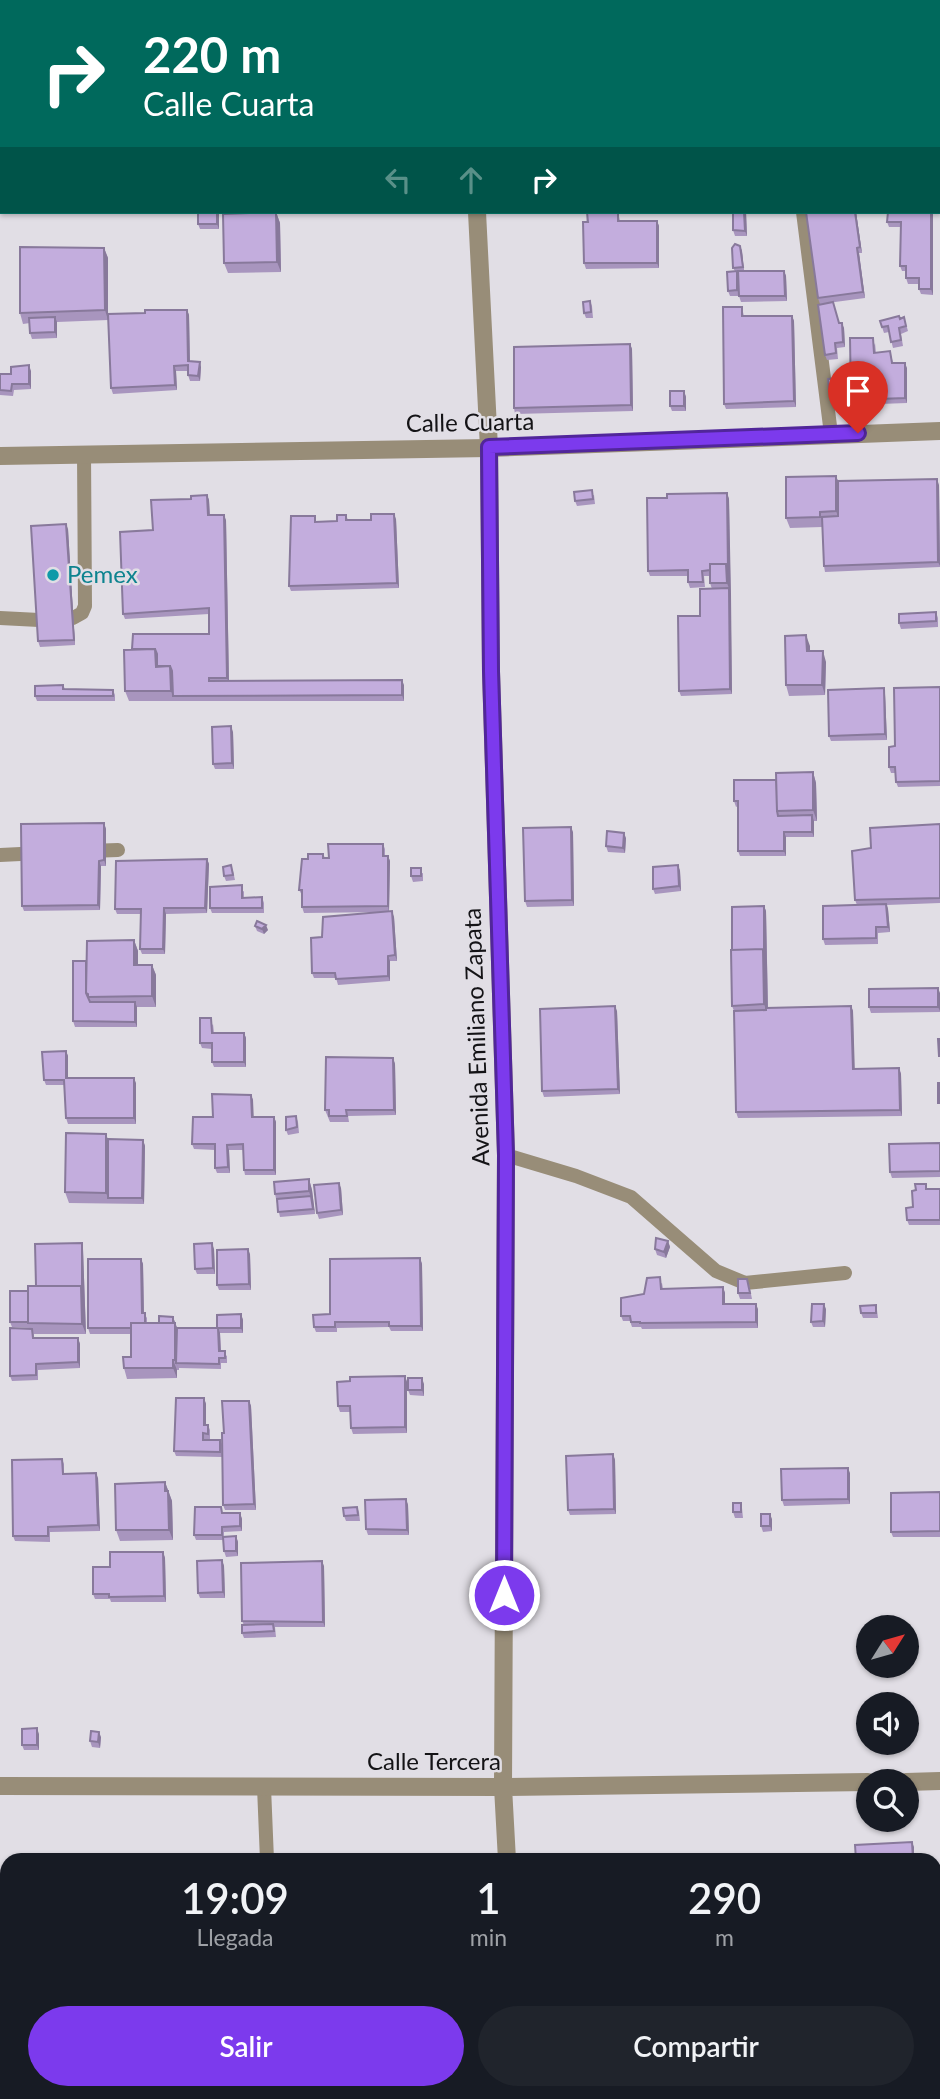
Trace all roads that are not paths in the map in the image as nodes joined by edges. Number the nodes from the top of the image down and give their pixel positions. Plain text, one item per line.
1 (477, 214) edge
2 (803, 214) edge
3 (940, 431) edge
4 (831, 434) junction
5 (489, 447) junction
6 (84, 453) junction
7 (0, 456) edge
8 (0, 618) edge
9 (74, 618) edge
10 (39, 620) edge
11 (118, 850) dead end
12 (79, 852) edge
13 (53, 853) edge
14 (0, 855) edge
15 (506, 1155) junction
16 (845, 1273) dead end
17 (940, 1781) edge
18 (856, 1782) edge
19 (919, 1782) edge
20 (0, 1786) edge
21 (264, 1787) junction
22 (503, 1787) junction
23 (267, 1853) edge
24 (507, 1853) edge

1 - 5 street, Avenida Emiliano Zapata
2 - 4 lane
3 - 4 street, Calle Cuarta
4 - 5 street, Calle Cuarta
5 - 6 street, Calle Cuarta
5 - 15 street, Avenida Emiliano Zapata
6 - 7 street, Calle Cuarta
6 - 9 lane
8 - 10 lane
11 - 12 lane
13 - 14 lane
15 - 16 lane
15 - 22 street, Avenida Emiliano Zapata
17 - 19 street
18 - 22 street, Calle Tercera
20 - 21 street, Calle Tercera
21 - 22 street, Calle Tercera
21 - 23 lane
22 - 24 street, Avenida Emiliano Zapata

